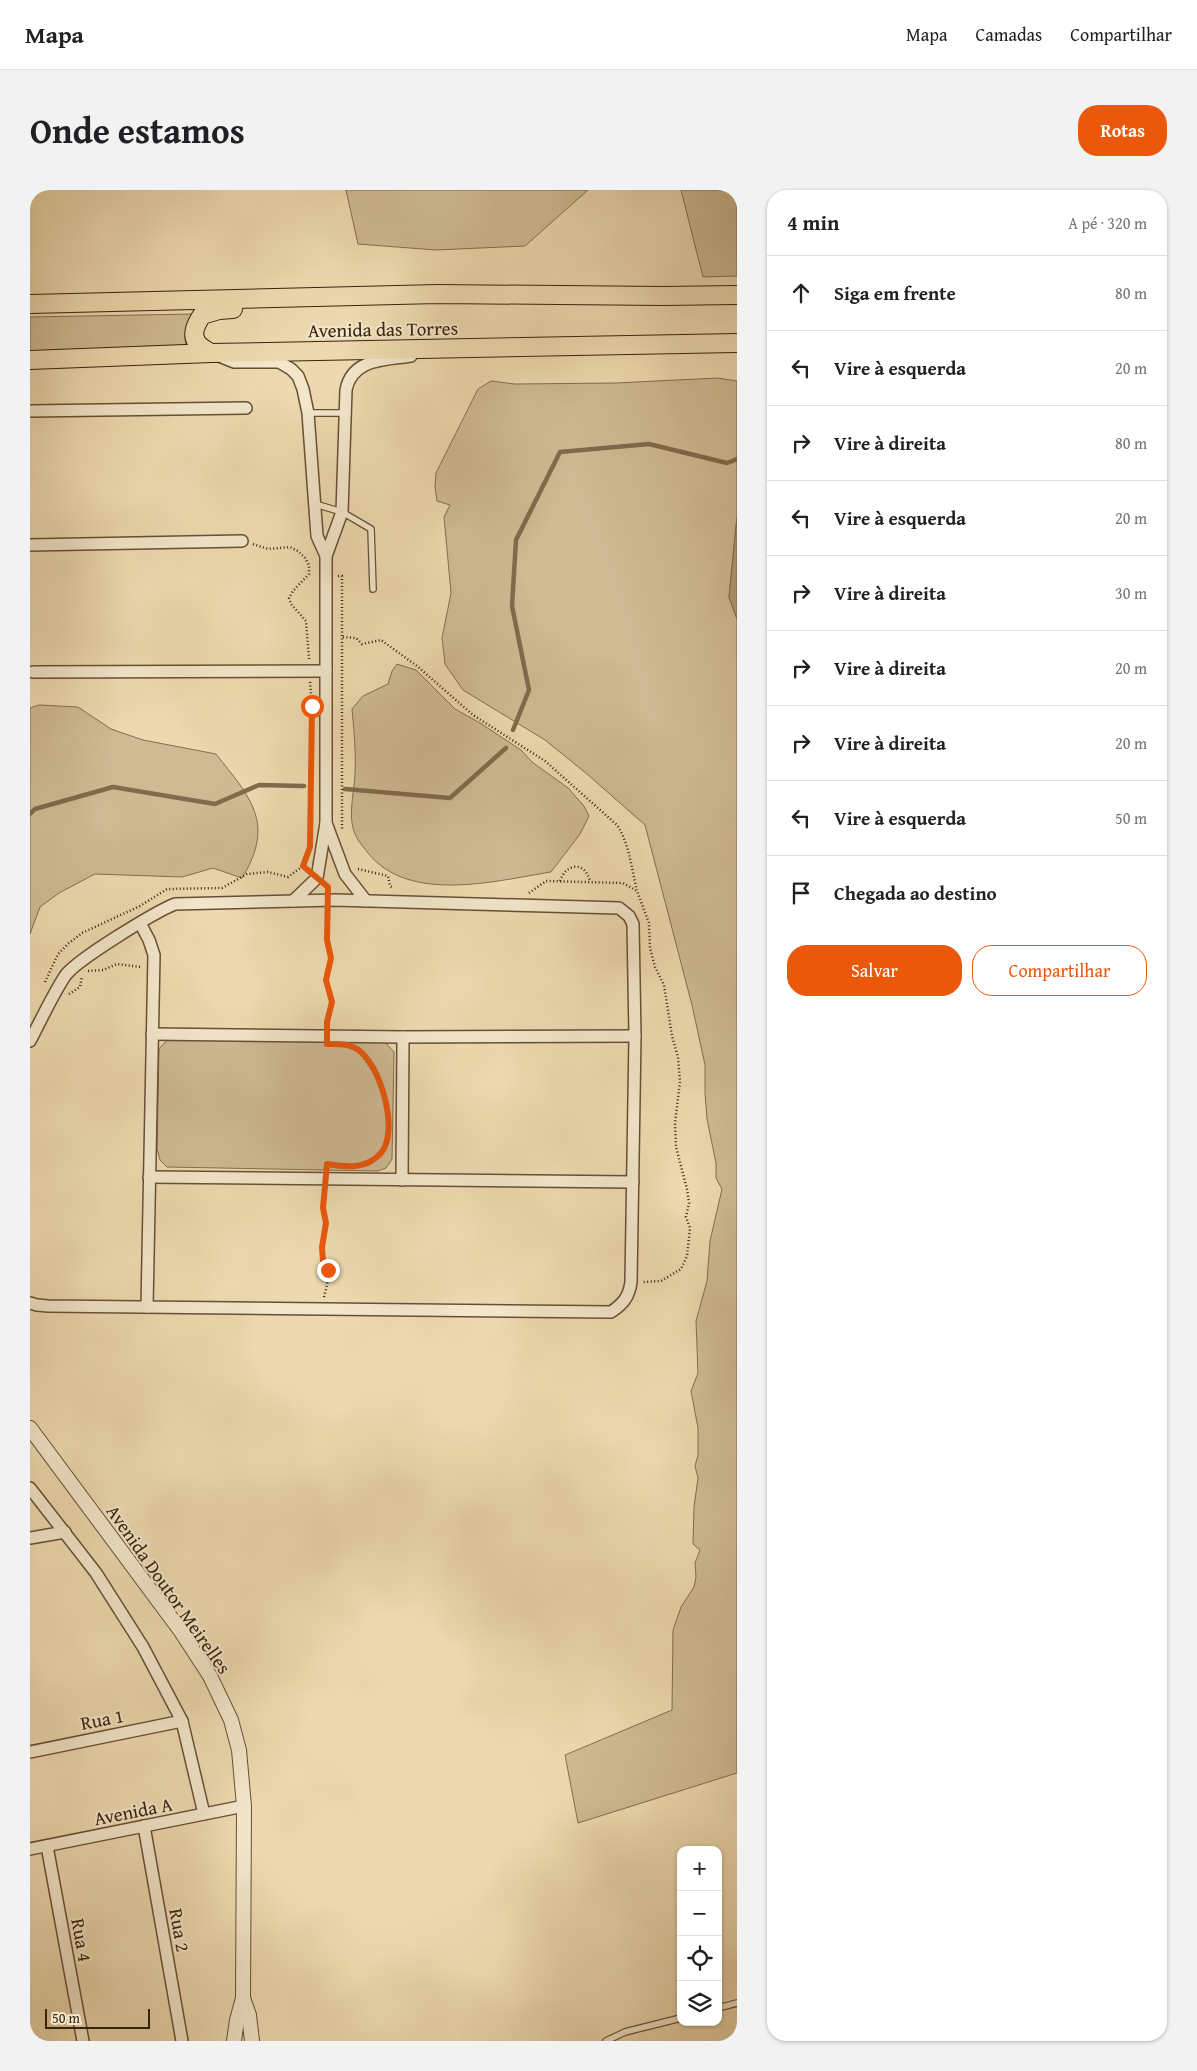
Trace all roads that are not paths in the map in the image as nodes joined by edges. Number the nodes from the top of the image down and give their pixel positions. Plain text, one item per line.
1 (438, 294) junction
2 (737, 295) edge
3 (30, 304) edge
4 (737, 343) edge
5 (452, 348) junction
6 (211, 354) junction
7 (30, 360) edge
8 (246, 408) dead end
9 (30, 411) edge
10 (344, 413) junction
11 (308, 414) junction
12 (315, 504) junction
13 (342, 512) junction
14 (242, 541) road end
15 (30, 545) edge
16 (326, 556) junction
17 (373, 589) dead end
18 (326, 671) junction
19 (31, 672) edge
20 (326, 823) junction
21 (293, 901) junction
22 (366, 901) junction
23 (140, 923) junction
24 (152, 1034) junction
25 (635, 1036) junction
26 (403, 1037) junction
27 (30, 1041) edge
28 (149, 1177) junction
29 (402, 1180) junction
30 (633, 1182) junction
31 (30, 1303) edge
32 (147, 1307) junction
33 (30, 1428) edge
34 (30, 1488) edge
35 (65, 1532) junction
36 (30, 1538) edge
37 (182, 1721) junction
38 (30, 1752) edge
39 (244, 1806) junction
40 (204, 1814) junction
41 (144, 1826) junction
42 (47, 1846) junction
43 (30, 1849) edge
44 (243, 1998) junction
45 (737, 2003) edge
46 (722, 2007) edge
47 (677, 2019) edge
48 (82, 2041) edge
49 (182, 2041) edge
50 (234, 2041) edge
51 (252, 2041) edge
52 (606, 2041) edge

1 - 2 main road, Avenida das Torres
1 - 3 main road, Avenida das Torres
1 - 6 main road
4 - 5 main road, Avenida das Torres
5 - 6 main road, Avenida das Torres
5 - 10 street
6 - 7 main road, Avenida das Torres
6 - 11 street
8 - 9 street
10 - 11 lane
10 - 13 street
11 - 12 street
12 - 13 lane
12 - 16 street
13 - 16 street
13 - 17 lane
14 - 15 street
16 - 18 street
18 - 19 street
18 - 20 street
20 - 21 street
20 - 22 street
21 - 22 street
21 - 23 street
22 - 25 street
23 - 24 street
23 - 27 street
24 - 26 street
24 - 28 street
25 - 26 street
25 - 30 street
26 - 29 street
28 - 29 street
28 - 32 street
29 - 30 street
30 - 32 street
31 - 32 street
33 - 39 street, Avenida Doutor Meirelles
34 - 35 street
35 - 36 street
35 - 37 street
37 - 38 street, Rua 1
37 - 40 street
39 - 40 street, Avenida A
39 - 44 street, Avenida Doutor Meirelles
40 - 41 street, Avenida A
41 - 42 street, Avenida A
41 - 49 street, Rua 2
42 - 43 street, Avenida A
42 - 48 street, Rua 4
44 - 50 street, Avenida Doutor Meirelles
44 - 51 street, Avenida Doutor Meirelles
45 - 46 lane
47 - 52 lane

